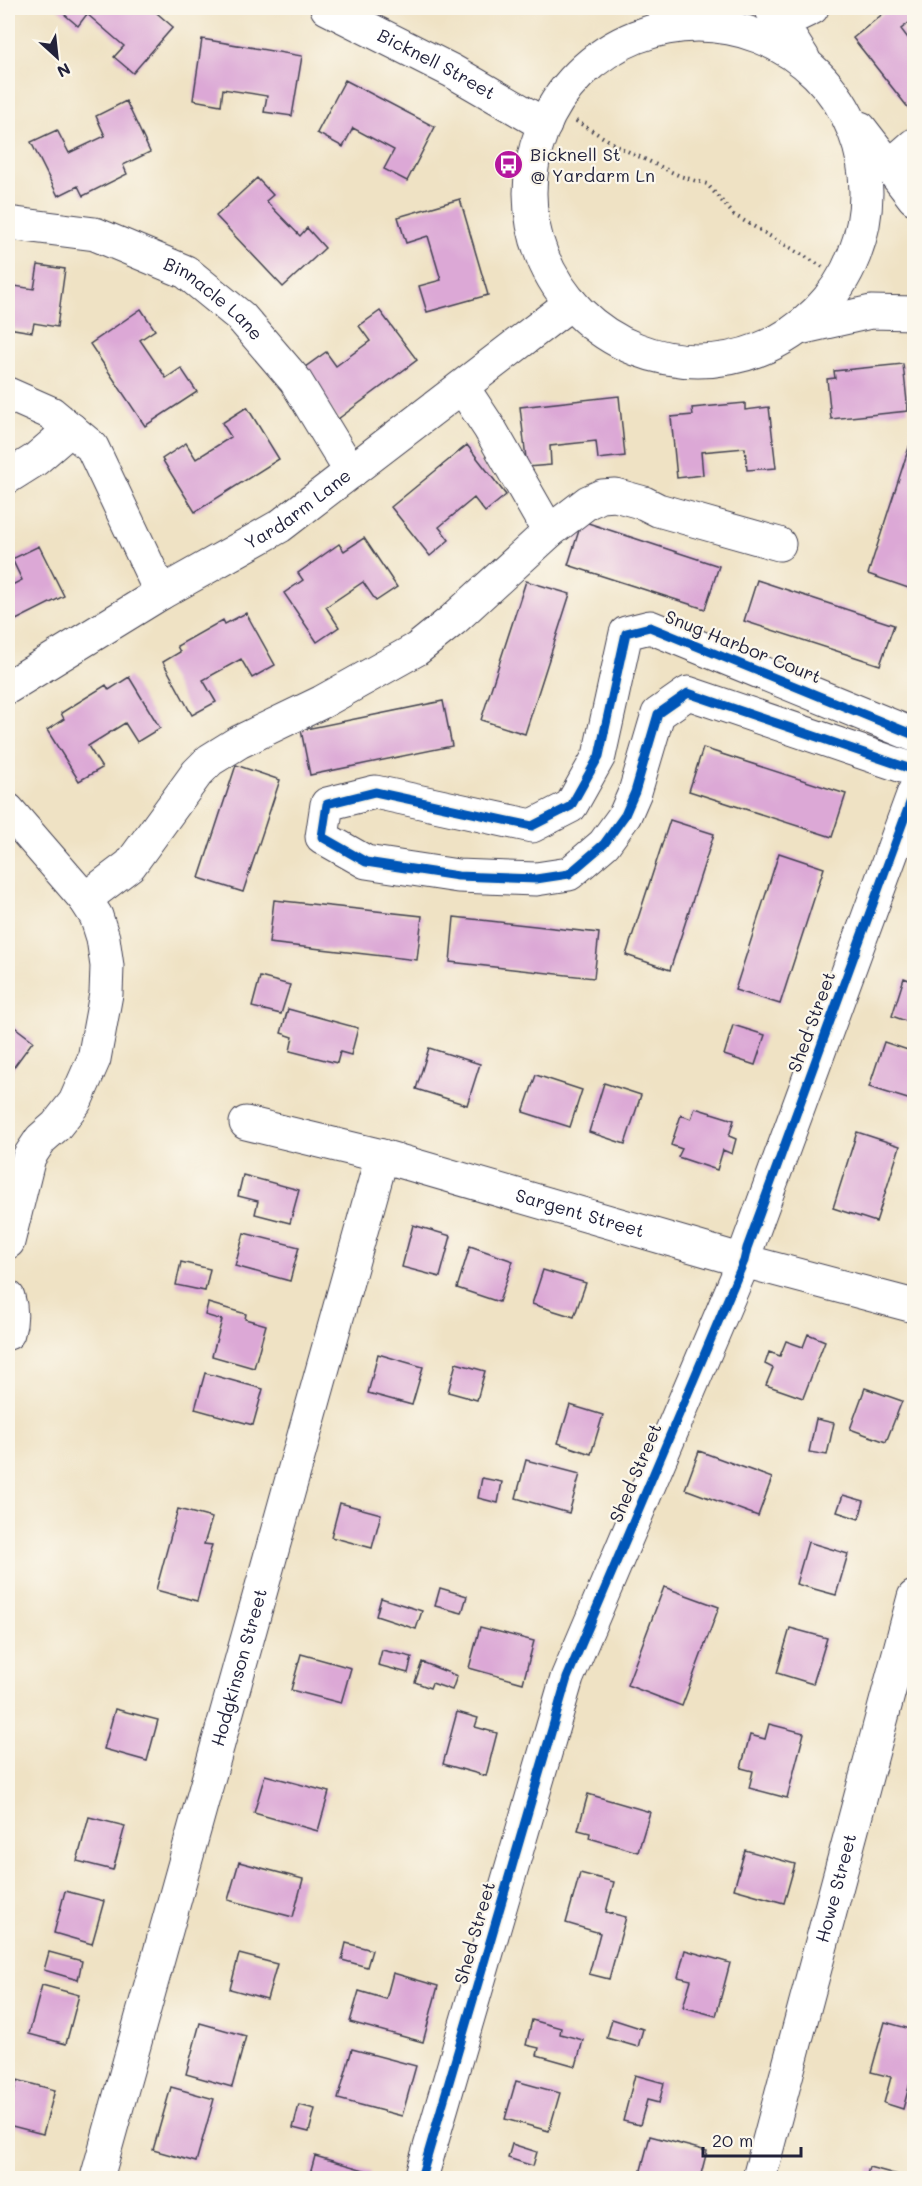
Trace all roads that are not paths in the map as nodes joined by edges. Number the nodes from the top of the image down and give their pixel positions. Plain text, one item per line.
1 (327, 8) edge
2 (812, 8) edge
3 (776, 15) edge
4 (672, 18) edge
5 (806, 62) junction
6 (845, 109) junction
7 (558, 121) junction
8 (915, 145) edge
9 (890, 166) junction
10 (915, 198) edge
11 (8, 223) edge
12 (571, 303) junction
13 (915, 314) edge
14 (800, 328) junction
15 (463, 388) junction
16 (8, 394) edge
17 (71, 429) junction
18 (351, 472) junction
19 (8, 477) edge
20 (549, 532) junction
21 (779, 544) dead end
22 (162, 592) junction
23 (8, 687) edge
24 (915, 735) edge
25 (915, 770) edge
26 (915, 792) edge
27 (8, 810) edge
28 (85, 898) junction
29 (246, 1123) dead end
30 (382, 1156) junction
31 (8, 1242) edge
32 (744, 1261) junction
33 (8, 1297) edge
34 (915, 1306) edge
35 (8, 1333) edge
36 (915, 1597) edge
37 (98, 2178) edge
38 (421, 2178) edge
39 (759, 2178) edge

1 - 7 street, Bicknell Street
2 - 3 street
3 - 5 street
4 - 5 street
4 - 7 street
5 - 6 street
6 - 9 street
6 - 14 street
7 - 12 street
8 - 9 street
9 - 10 street
11 - 18 street, Binnacle Lane
12 - 14 street
12 - 15 street, Yardarm Lane
13 - 14 street
15 - 18 street, Yardarm Lane
15 - 20 street
16 - 17 street
17 - 19 street
17 - 22 street
18 - 22 street, Yardarm Lane
20 - 21 street
20 - 28 street
22 - 23 street, Yardarm Lane
24 - 25 street, Snug Harbor Court
26 - 32 street, Shed Street
27 - 28 street
28 - 31 street
29 - 30 street, Sargent Street
30 - 32 street, Sargent Street
30 - 37 street, Hodgkinson Street
32 - 34 street, Sargent Street
32 - 38 street, Shed Street
33 - 35 street
36 - 39 street, Howe Street

